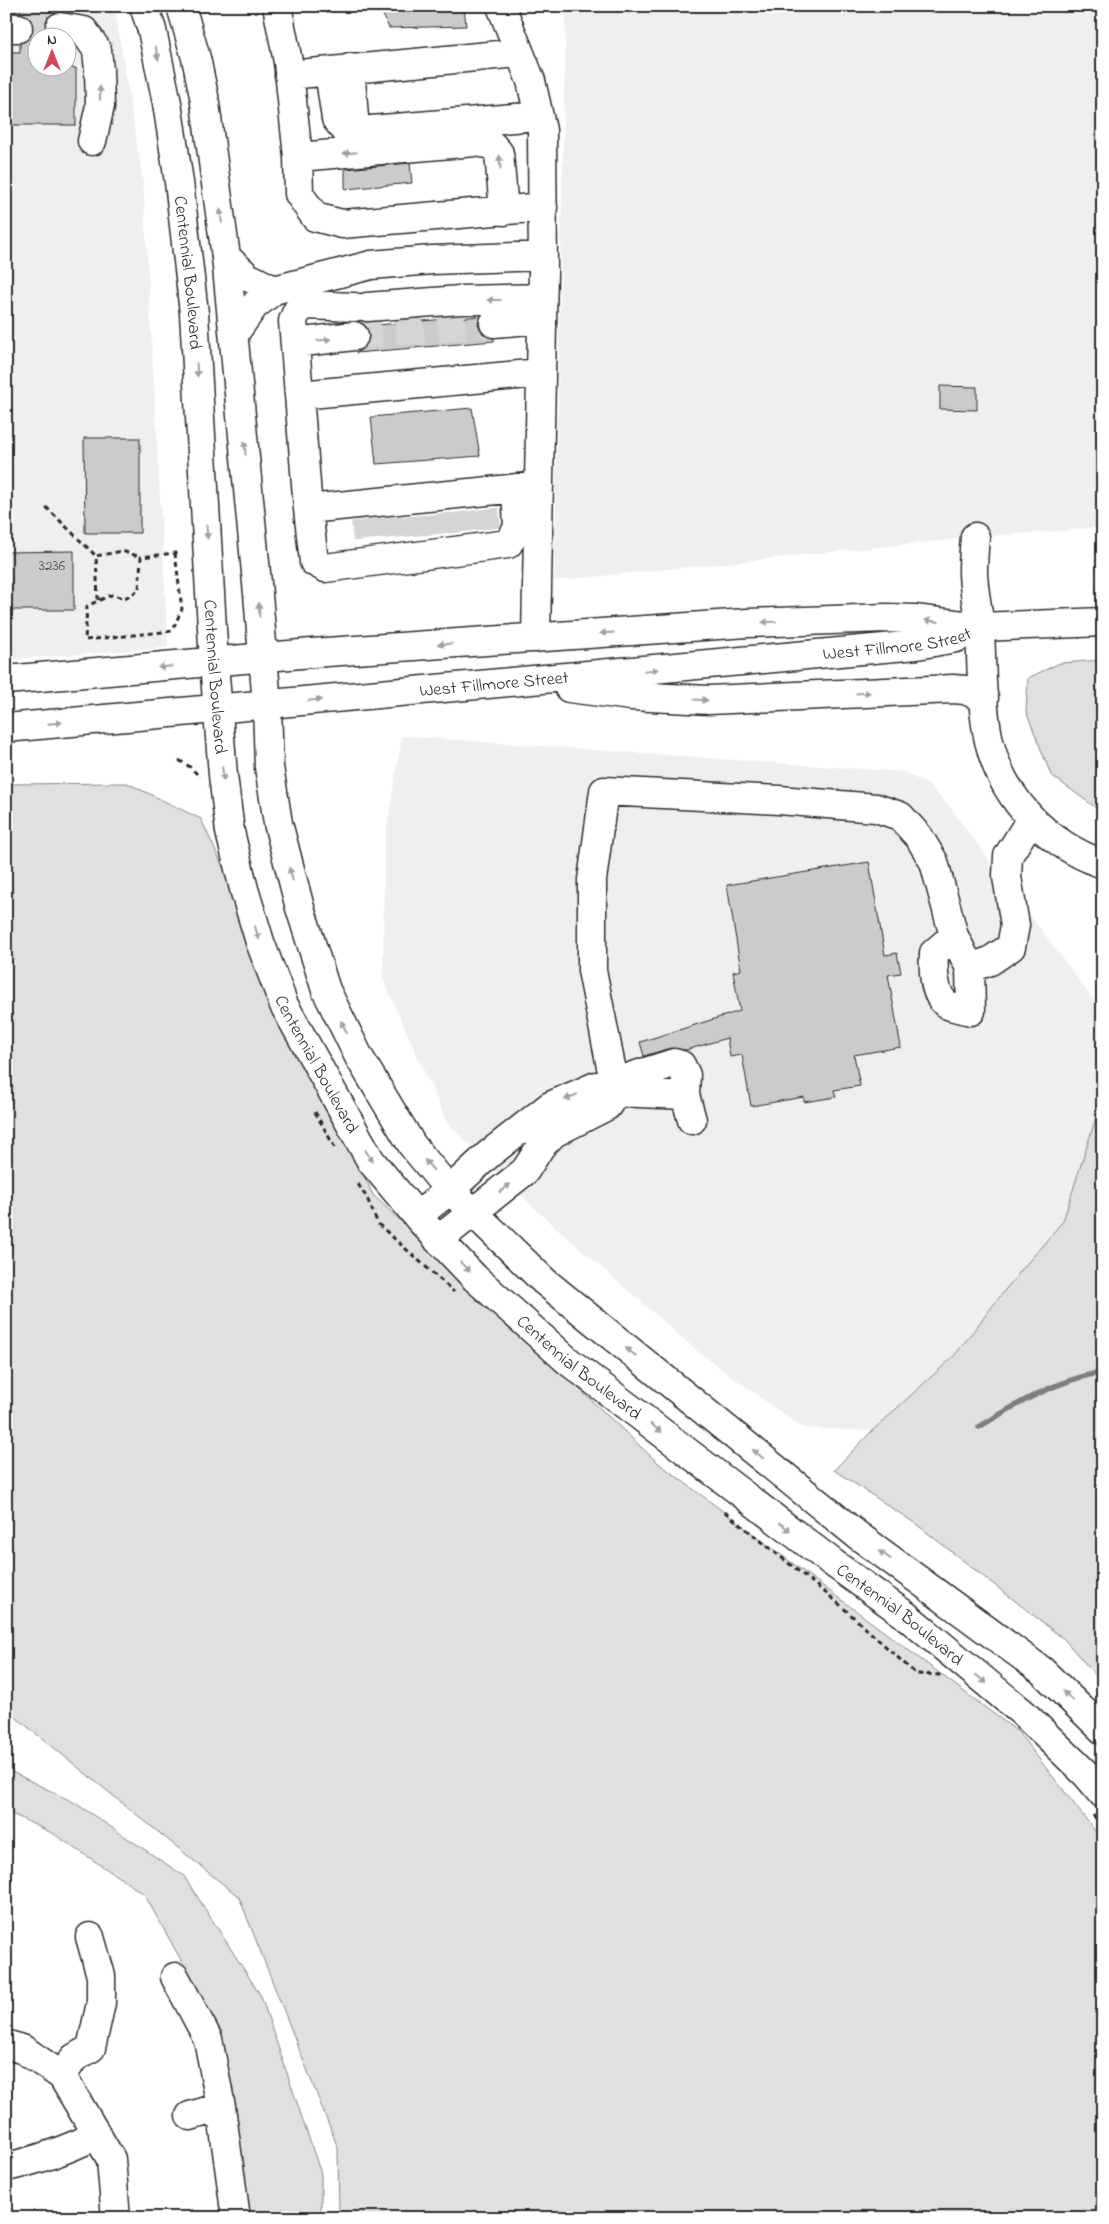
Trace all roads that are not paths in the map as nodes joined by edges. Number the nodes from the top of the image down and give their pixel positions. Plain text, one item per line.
1 (144, 6) edge
2 (181, 6) edge
3 (501, 6) edge
4 (278, 7) edge
5 (60, 27) tunnel mouth
6 (519, 53) junction
7 (340, 70) junction
8 (289, 75) junction
9 (538, 116) junction
10 (92, 141) dead end
11 (298, 157) junction
12 (542, 207) junction
13 (504, 210) junction
14 (543, 256) junction
15 (226, 257) junction
16 (274, 290) junction
17 (542, 309) junction
18 (494, 323) tunnel mouth
19 (234, 334) junction
20 (354, 336) tunnel mouth
21 (295, 343) junction
22 (541, 373) junction
23 (299, 395) junction
24 (527, 487) junction
25 (308, 509) junction
26 (426, 525) junction
27 (975, 537) dead end
28 (1103, 622) edge
29 (980, 627) junction
30 (536, 638) junction
31 (262, 658) junction
32 (214, 663) junction
33 (6, 680) edge
34 (513, 682) junction
35 (984, 698) junction
36 (267, 705) junction
37 (218, 708) junction
38 (6, 728) edge
39 (1030, 819) junction
40 (1103, 864) edge
41 (954, 936) junction
42 (970, 968) junction
43 (616, 1092) junction
44 (692, 1120) dead end
45 (450, 1190) junction
46 (474, 1211) junction
47 (417, 1216) junction
48 (438, 1240) junction
49 (924, 1584) junction
50 (904, 1614) junction
51 (1103, 1730) edge
52 (1103, 1794) edge
53 (90, 1937) dead end
54 (175, 1977) dead end
55 (6, 2044) edge
56 (62, 2076) junction
57 (221, 2107) junction
58 (190, 2116) dead end
59 (97, 2135) junction
60 (6, 2167) edge
61 (116, 2218) edge
62 (236, 2218) edge

1 -> 32 main road, Centennial Boulevard
15 -> 2 main road
3 - 6 main road
4 - 8 main road
10 -> 5 main road
6 - 7 main road
6 - 9 main road
7 - 8 main road
7 - 9 main road
8 - 11 main road
9 - 12 main road
11 - 13 main road
13 -> 11 main road
12 - 13 main road
12 - 14 main road
14 - 16 main road
14 - 17 main road
15 - 16 main road
15 - 19 main road
16 - 19 main road
17 - 18 main road
17 -> 21 main road
17 - 22 main road
31 -> 19 main road
21 -> 20 main road
21 - 23 main road
22 - 23 main road
22 - 24 main road
23 - 25 main road
24 - 26 main road
24 - 26 main road
24 - 30 main road
25 - 26 main road
25 - 26 main road
27 - 29 main road
28 - 29 main road, West Fillmore Street
29 -> 30 main road, West Fillmore Street
34 -> 29 main road, West Fillmore Street
29 - 35 main road
30 -> 31 main road, West Fillmore Street
31 - 32 main road, West Fillmore Street
31 - 36 main road
32 -> 33 main road, West Fillmore Street
32 - 37 main road, Centennial Boulevard
34 -> 35 main road
36 -> 34 main road, West Fillmore Street
35 - 39 main road
36 - 37 main road, West Fillmore Street
45 -> 36 main road
38 -> 37 main road, West Fillmore Street
37 -> 47 main road, Centennial Boulevard
39 - 40 main road
39 - 42 main road
41 - 42 main road
41 - 42 main road
41 - 43 main road
43 - 44 main road
43 -> 45 main road
46 -> 43 main road
45 - 46 main road
45 - 47 main road
46 - 48 main road
49 -> 46 main road
47 - 48 main road, Centennial Boulevard
48 -> 50 main road, Centennial Boulevard
49 - 50 main road
51 -> 49 main road
50 -> 52 main road, Centennial Boulevard
53 - 56 main road
54 - 57 main road
55 - 56 main road
56 - 59 main road
57 - 58 main road
57 - 62 main road
59 - 60 main road
59 - 61 main road

